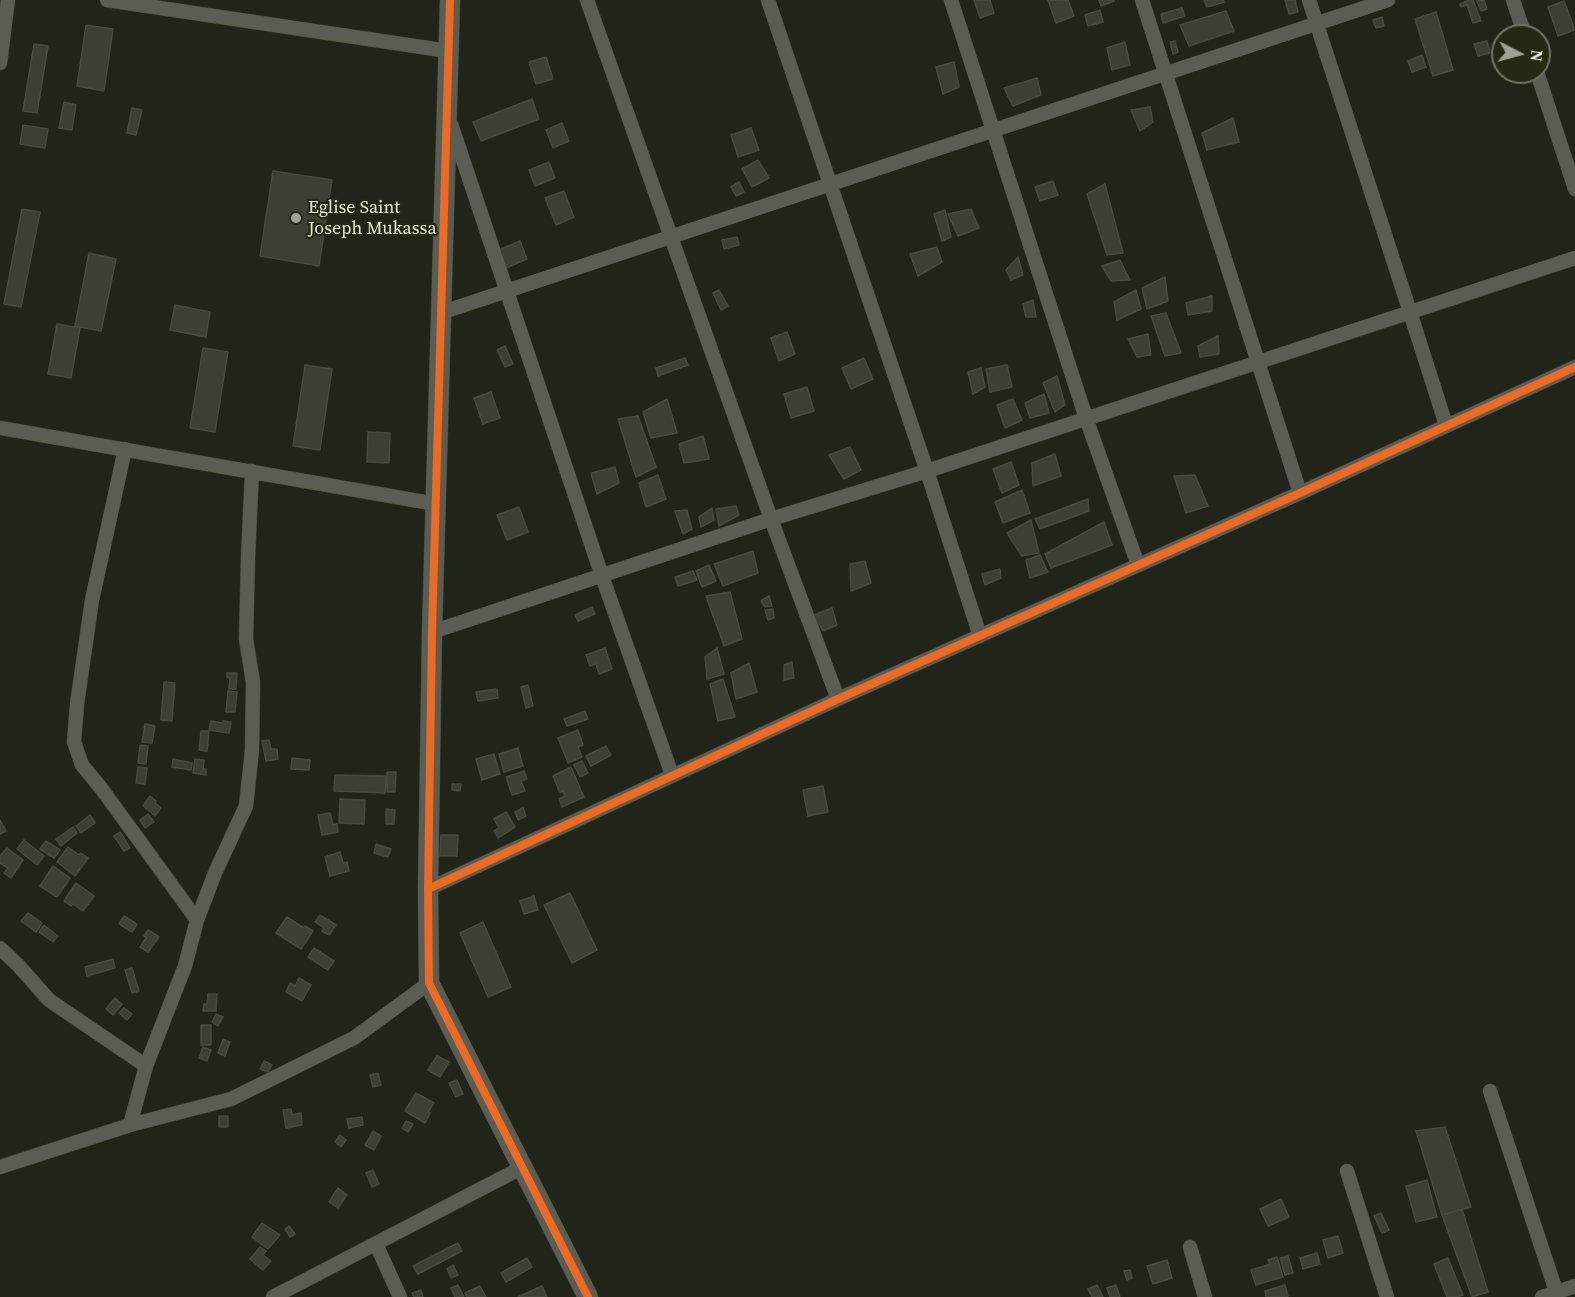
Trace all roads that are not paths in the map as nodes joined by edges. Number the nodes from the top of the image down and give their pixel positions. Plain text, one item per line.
1 (8, 0) edge
2 (107, 0) edge
3 (450, 0) edge
4 (587, 0) edge
5 (768, 0) edge
6 (951, 0) edge
7 (1142, 0) edge
8 (1309, 0) edge
9 (1388, 0) edge
10 (1513, 0) edge
11 (1316, 24) junction
12 (1521, 24) edge
13 (448, 51) junction
14 (0, 63) edge
15 (1166, 73) junction
16 (1540, 84) edge
17 (446, 110) junction
18 (994, 130) junction
19 (830, 185) junction
20 (1575, 189) edge
21 (671, 237) junction
22 (1575, 258) edge
23 (507, 291) junction
24 (1410, 312) junction
25 (440, 313) junction
26 (1259, 362) junction
27 (1575, 367) edge
28 (1086, 418) junction
29 (1446, 425) junction
30 (0, 428) edge
31 (125, 449) junction
32 (252, 471) junction
33 (927, 471) junction
34 (1300, 493) junction
35 (435, 504) junction
36 (771, 519) junction
37 (1138, 565) junction
38 (602, 576) junction
39 (432, 632) junction
40 (980, 636) junction
41 (838, 699) junction
42 (672, 776) junction
43 (428, 889) junction
44 (197, 920) junction
45 (0, 948) edge
46 (429, 983) junction
47 (147, 1066) junction
48 (1490, 1090) dead end
49 (130, 1125) junction
50 (0, 1167) edge
51 (523, 1167) junction
52 (1347, 1171) dead end
53 (376, 1244) junction
54 (1190, 1247) dead end
55 (1575, 1286) edge
56 (1557, 1295) edge
57 (273, 1297) edge
58 (400, 1297) edge
59 (588, 1297) edge
60 (1205, 1297) edge
61 (1387, 1297) edge
62 (1542, 1297) edge

1 - 14 street
2 - 13 street
3 - 13 street
4 - 21 street
5 - 19 street
6 - 18 street
7 - 15 street
8 - 11 street
9 - 11 street
10 - 12 street
11 - 15 street
11 - 24 street
13 - 17 street
15 - 18 street
15 - 26 street
16 - 20 street
17 - 23 street
17 - 25 street
18 - 19 street
18 - 28 street
19 - 21 street
19 - 33 street
21 - 23 street
21 - 36 street
22 - 24 street
23 - 25 street
23 - 38 street
24 - 26 street
24 - 29 street
25 - 35 street
26 - 28 street
26 - 34 street
27 - 29 street
28 - 33 street
28 - 37 street
29 - 34 street
30 - 31 street
31 - 32 street
31 - 44 street
32 - 35 street
32 - 44 street
33 - 36 street
33 - 40 street
34 - 37 street
35 - 39 street
36 - 38 street
36 - 41 street
37 - 40 street
38 - 39 street
38 - 42 street
39 - 43 street
40 - 41 street
41 - 42 street
42 - 43 street
43 - 46 street
44 - 47 street
45 - 47 street
46 - 49 street
46 - 51 street
47 - 49 street
48 - 56 street
49 - 50 street
51 - 53 street
51 - 59 street
52 - 61 street
53 - 57 street
53 - 58 street
54 - 60 street
55 - 56 street
56 - 62 street

